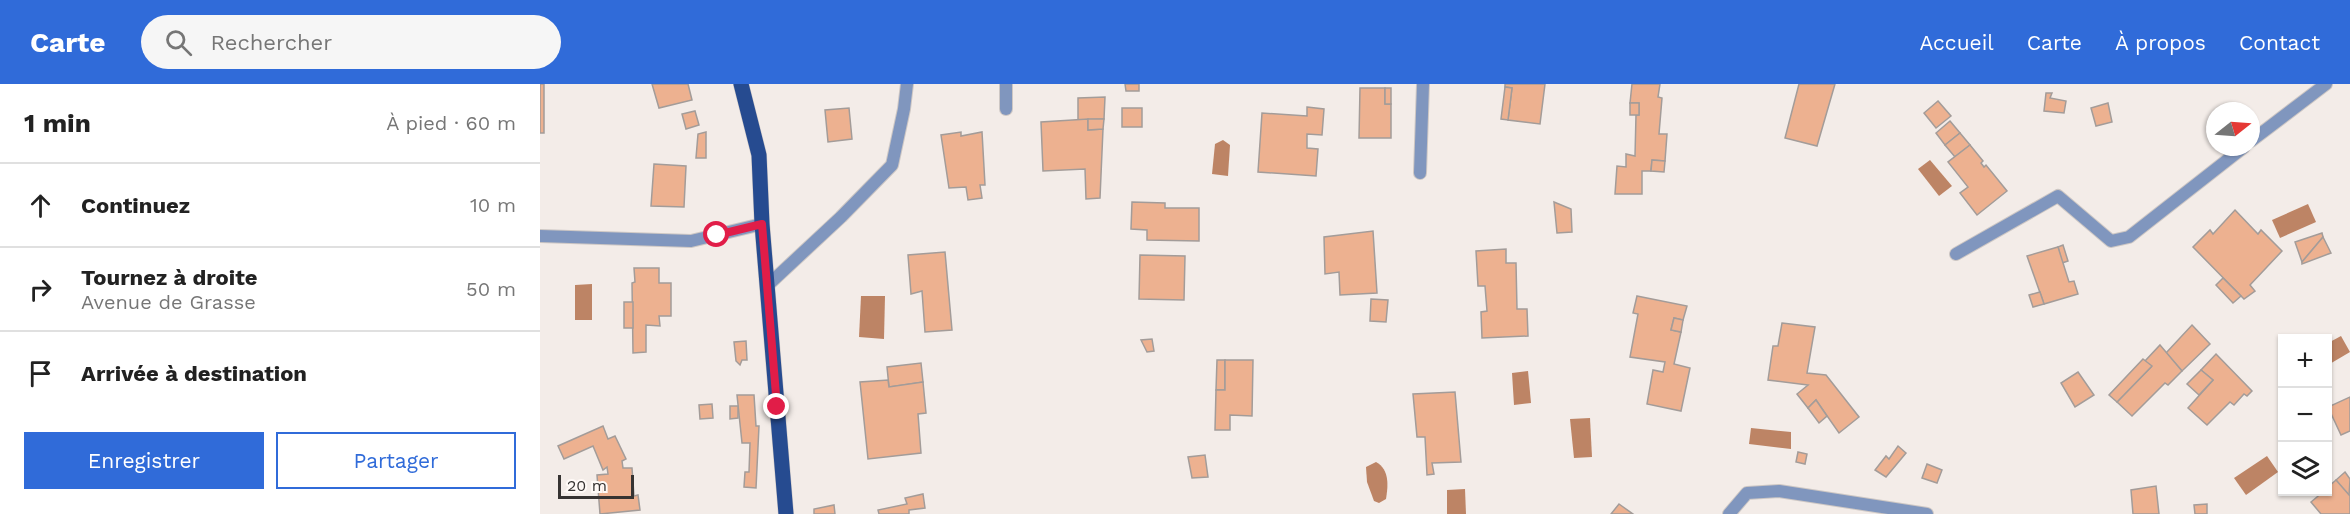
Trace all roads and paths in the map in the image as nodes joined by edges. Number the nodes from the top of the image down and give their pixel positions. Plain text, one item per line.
1 (741, 84) edge
2 (907, 84) edge
3 (1005, 84) edge
4 (1423, 84) edge
5 (2326, 84) edge
6 (1006, 109) dead end
7 (2260, 134) edge
8 (2232, 156) edge
9 (1420, 173) dead end
10 (762, 224) junction
11 (540, 236) edge
12 (1956, 254) dead end
13 (768, 285) junction
14 (786, 514) edge
15 (1729, 514) edge
16 (1927, 514) edge

1 - 10 main road
2 - 13 street
3 - 6 street
4 - 9 street
5 - 7 street
8 - 12 street
10 - 11 street
10 - 13 main road
13 - 14 main road
15 - 16 street

